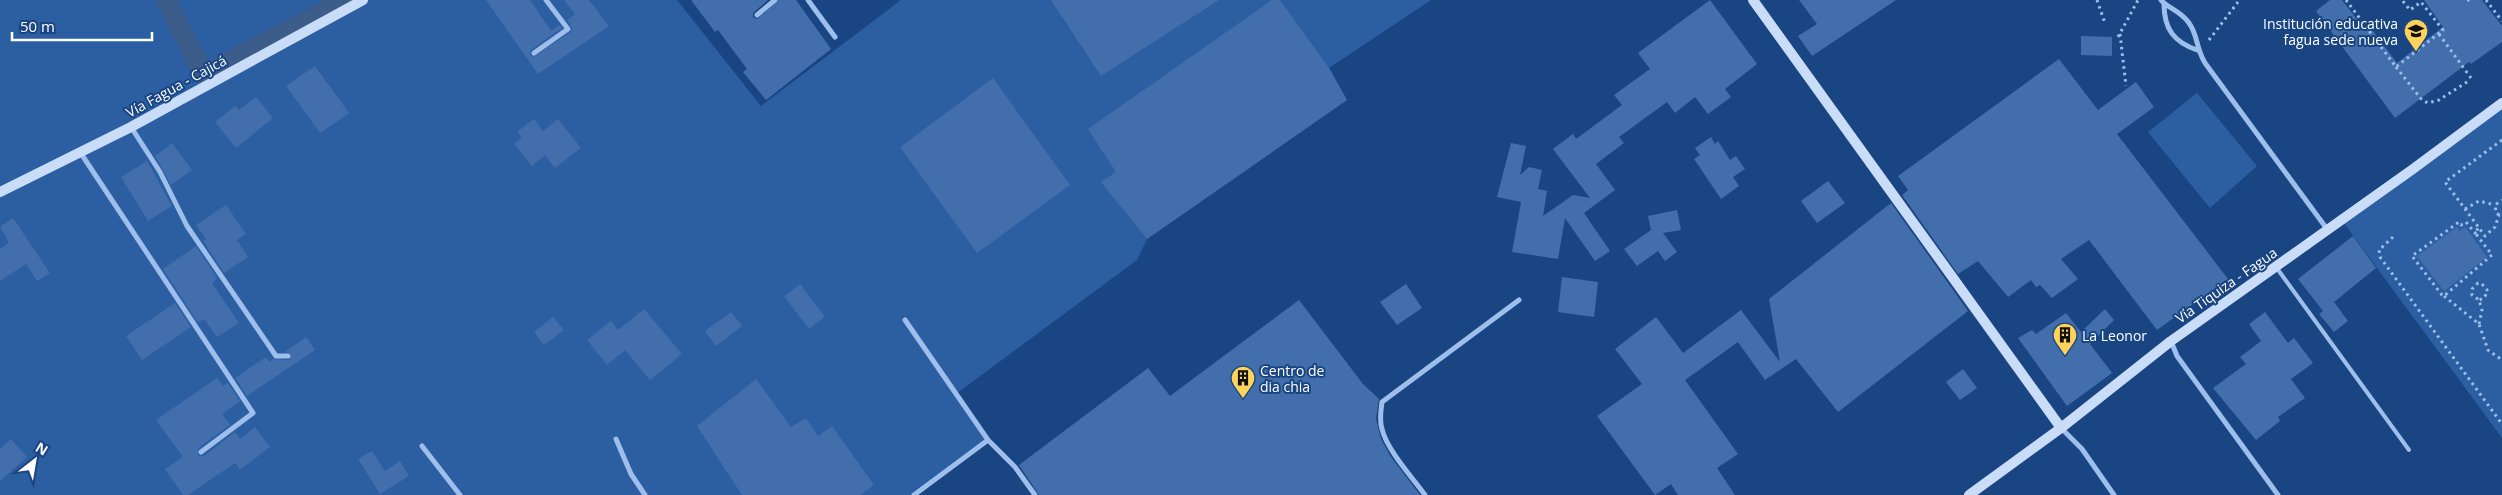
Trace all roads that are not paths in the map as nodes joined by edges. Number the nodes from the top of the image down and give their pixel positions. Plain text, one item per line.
1 (363, 0) edge
2 (546, 0) edge
3 (775, 0) edge
4 (808, 0) edge
5 (1752, 0) edge
6 (2162, 2) edge
7 (756, 15) dead end
8 (835, 37) dead end
9 (2197, 50) junction
10 (534, 53) dead end
11 (2502, 103) edge
12 (131, 127) junction
13 (80, 152) junction
14 (0, 192) edge
15 (2327, 229) junction
16 (2276, 267) junction
17 (1519, 300) dead end
18 (905, 320) dead end
19 (2171, 341) junction
20 (288, 356) dead end
21 (2061, 428) junction
22 (616, 439) dead end
23 (988, 440) junction
24 (422, 446) dead end
25 (2410, 450) dead end
26 (201, 452) dead end
27 (460, 495) edge
28 (645, 495) edge
29 (914, 495) edge
30 (1036, 495) edge
31 (1425, 495) edge
32 (1969, 495) edge
33 (2114, 495) edge
34 (2278, 495) edge

1 - 12 street, Vía Fagua - Cajicá
2 - 10 street
3 - 7 street
4 - 8 street
5 - 21 street
6 - 9 street
6 - 9 street
9 - 15 street
11 - 15 street, Vía Tiquiza - Fagua
12 - 13 street, Vía Fagua - Cajicá
12 - 20 street
13 - 14 street, Vía Fagua - Cajicá
13 - 26 street
15 - 16 street, Vía Tiquiza - Fagua
16 - 19 street, Vía Tiquiza - Fagua
16 - 25 lane
17 - 31 street
18 - 23 street
19 - 21 street, Vía Tiquiza - Fagua
19 - 34 street
21 - 32 street, Vía Tiquiza - Fagua
21 - 33 street
22 - 28 street
23 - 29 street
23 - 30 street
24 - 27 street

